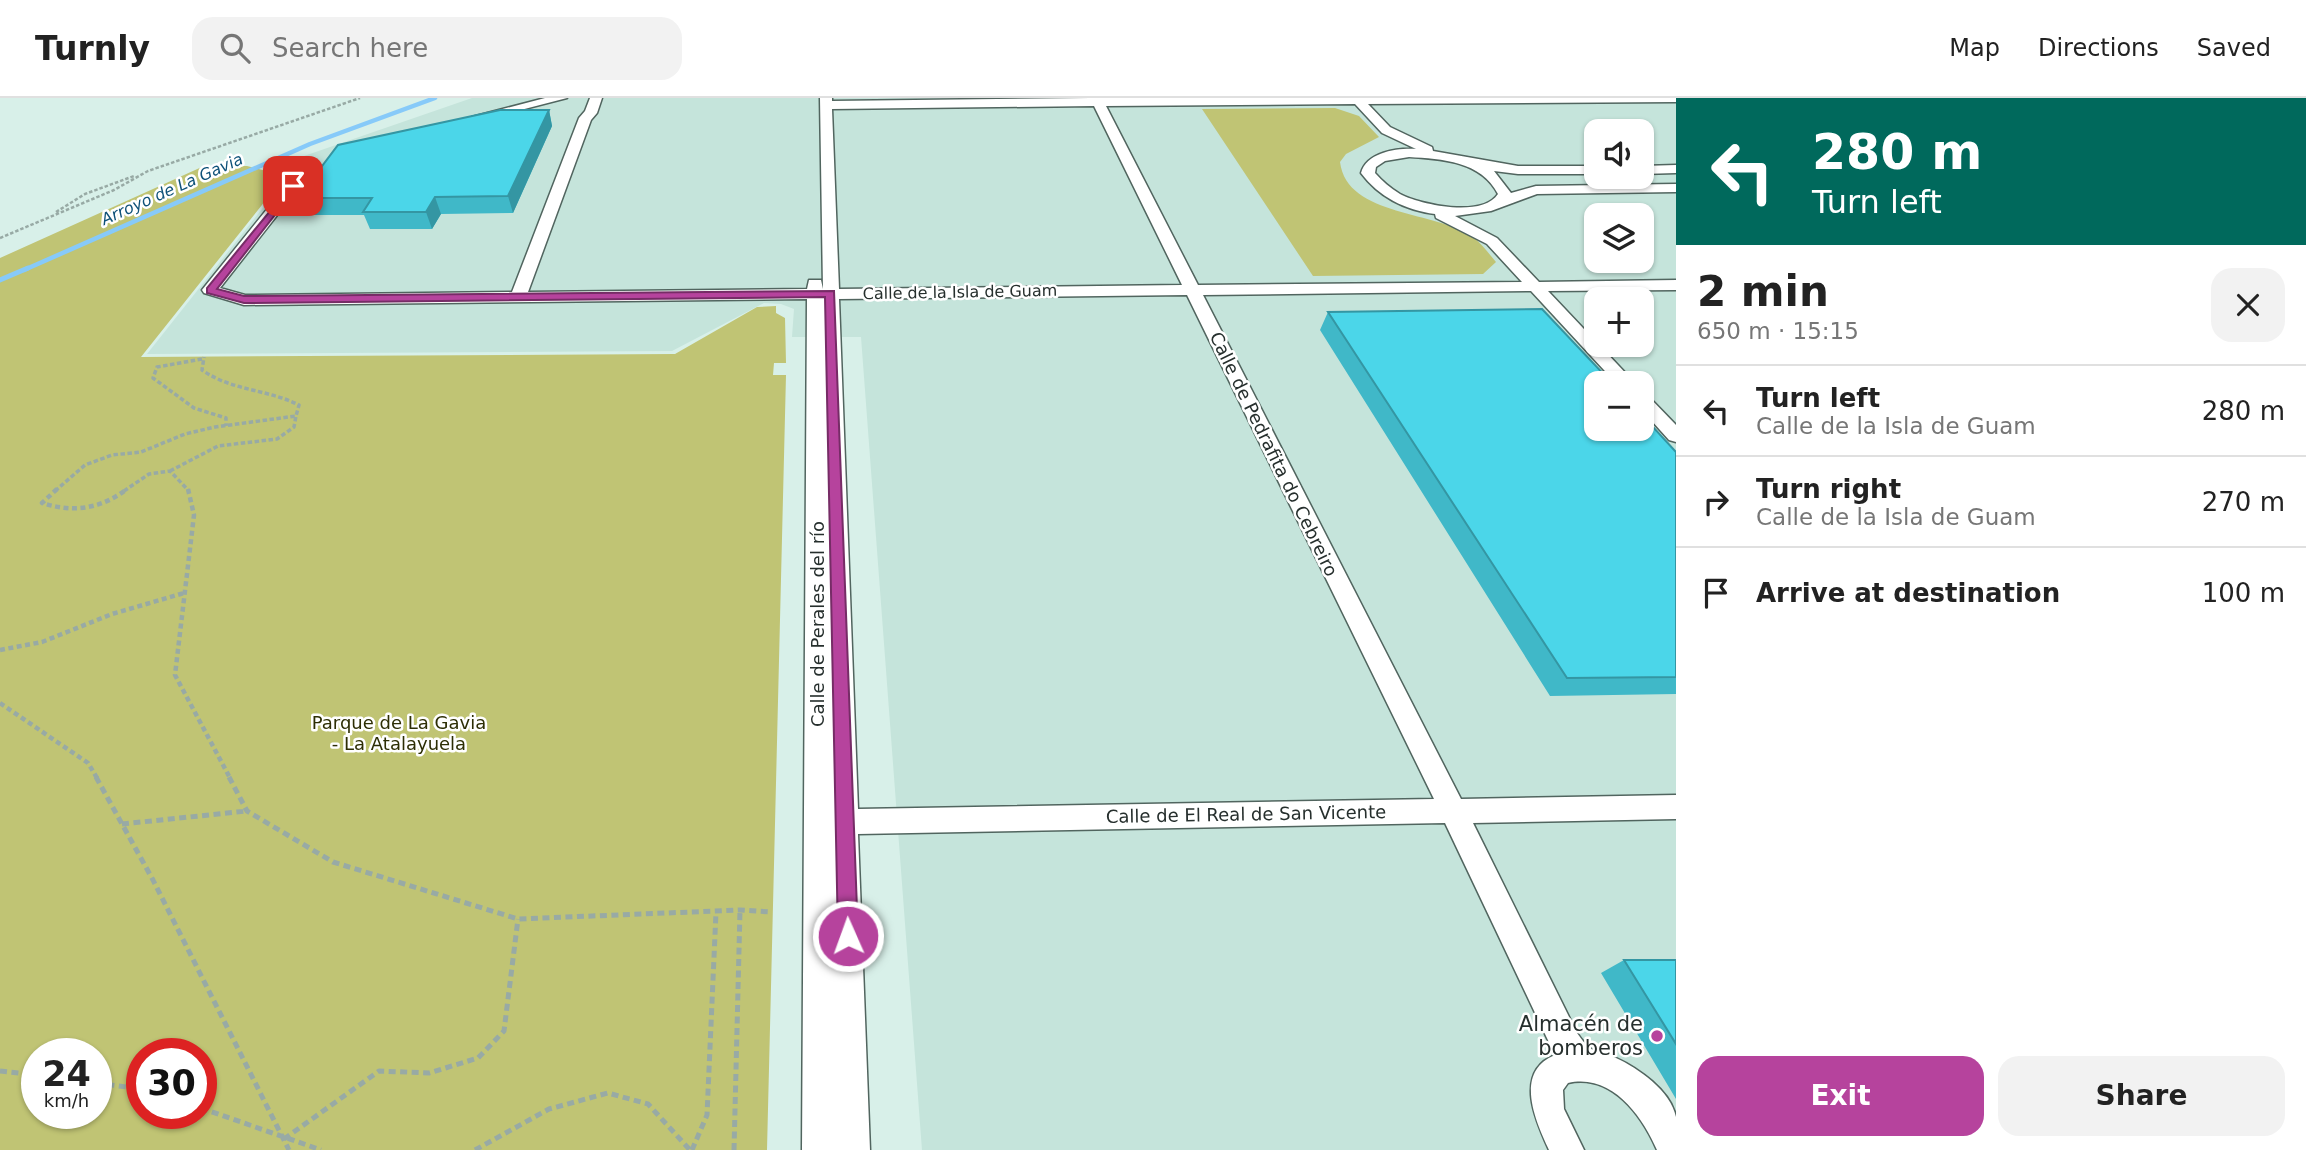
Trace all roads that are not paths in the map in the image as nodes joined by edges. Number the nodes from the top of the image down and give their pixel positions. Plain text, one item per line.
1 (596, 98) edge
2 (1676, 98) edge
3 (1357, 99) edge
4 (1554, 99) edge
5 (822, 100) edge
6 (1098, 101) edge
7 (574, 106) edge
8 (469, 119) edge
9 (1386, 130) junction
10 (1443, 156) junction
11 (1381, 158) junction
12 (1466, 162) junction
13 (1676, 169) edge
14 (1584, 170) edge
15 (1654, 170) edge
16 (293, 186) dead end
17 (1676, 188) edge
18 (1409, 202) junction
19 (1497, 203) junction
20 (1492, 241) junction
21 (1676, 285) edge
22 (1534, 286) junction
23 (1192, 290) junction
24 (823, 293) junction
25 (518, 297) junction
26 (1615, 371) edge
27 (1654, 413) edge
28 (1676, 436) edge
29 (1676, 807) edge
30 (1452, 810) junction
31 (830, 822) junction
32 (1579, 1063) junction
33 (819, 1150) edge
34 (853, 1150) edge
35 (1567, 1150) edge
36 (1674, 1150) edge

1 - 7 street
2 - 4 street
3 - 4 street
3 - 6 street
3 - 9 street
5 - 6 street
5 - 24 street, Calle de Perales del río
6 - 23 street, Calle de Pedrafita do Cebreiro
7 - 8 street
7 - 25 street
9 - 10 street
9 - 11 street
10 - 11 street
10 - 12 street
11 - 18 street
12 - 14 street
12 - 19 street
13 - 15 street
16 - 25 street, Calle de la Isla de Guam
17 - 19 street
18 - 19 street
18 - 20 street
19 - 20 street
20 - 22 street
21 - 22 street, Calle de la Isla de Guam
22 - 23 street, Calle de la Isla de Guam
22 - 26 street
23 - 24 street, Calle de la Isla de Guam
23 - 30 street, Calle de Pedrafita do Cebreiro
24 - 25 street, Calle de la Isla de Guam
24 - 31 street, Calle de Perales del río
27 - 28 street
29 - 30 street, Calle de El Real de San Vicente
30 - 31 street, Calle de El Real de San Vicente
30 - 32 street, Calle de Pedrafita do Cebreiro
31 - 33 street, Calle de Perales del río
31 - 34 street, Calle de Perales del río
32 - 35 street
32 - 36 street

